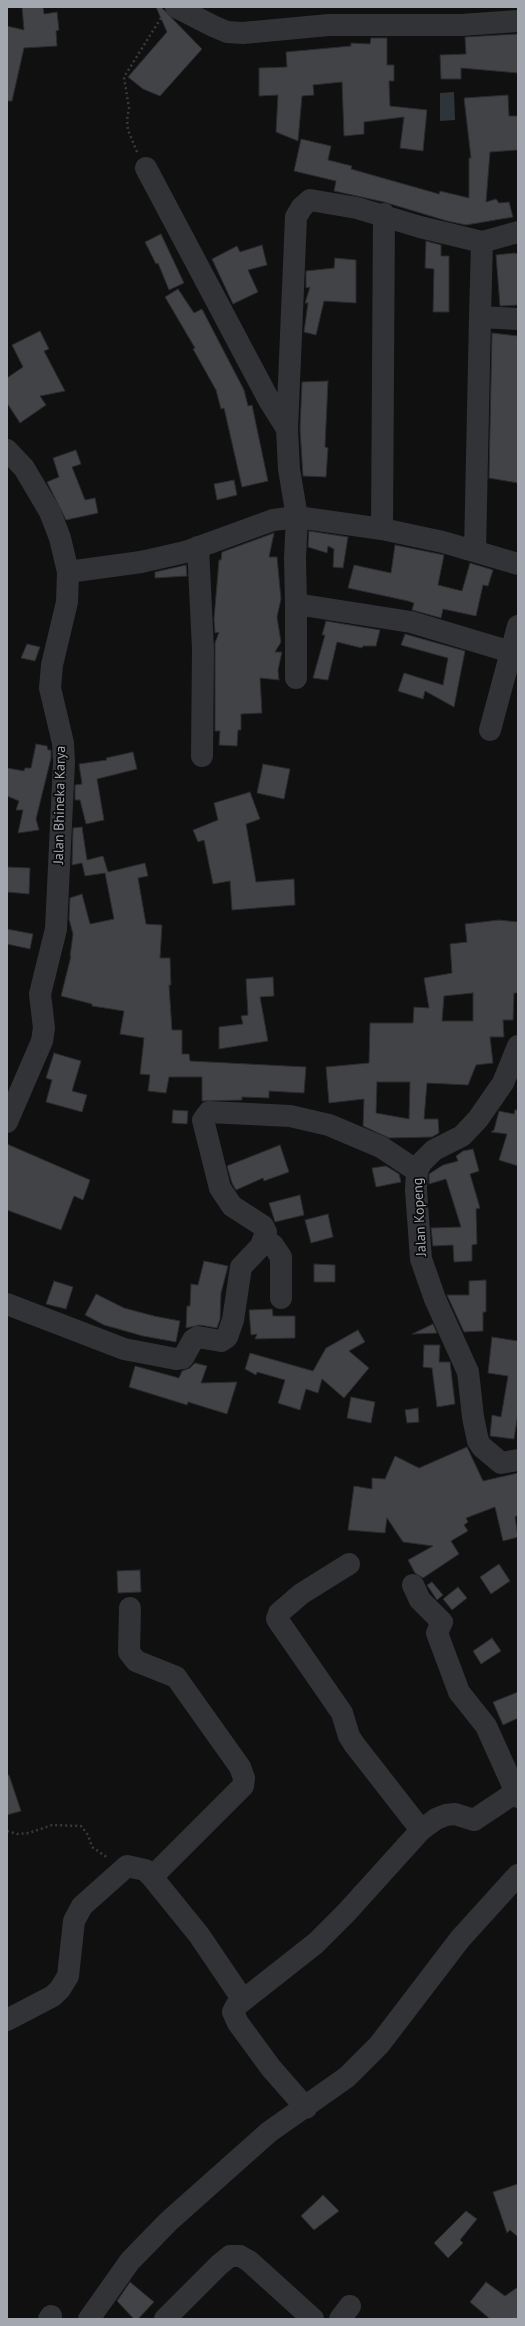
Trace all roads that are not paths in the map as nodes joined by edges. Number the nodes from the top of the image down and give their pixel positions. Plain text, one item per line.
1 (170, 10) edge
2 (203, 14) edge
3 (330, 16) edge
4 (518, 21) edge
5 (146, 168) road end
6 (384, 214) junction
7 (518, 232) edge
8 (482, 242) junction
9 (480, 317) junction
10 (518, 319) edge
11 (287, 429) junction
12 (7, 450) edge
13 (297, 517) junction
14 (382, 529) junction
15 (198, 547) junction
16 (475, 551) junction
17 (518, 564) edge
18 (68, 572) junction
19 (296, 604) junction
20 (518, 626) edge
21 (511, 652) junction
22 (296, 678) dead end
23 (490, 730) dead end
24 (202, 756) dead end
25 (518, 1046) edge
26 (7, 1122) edge
27 (417, 1171) junction
28 (265, 1239) junction
29 (281, 1298) dead end
30 (7, 1304) edge
31 (518, 1460) edge
32 (349, 1564) dead end
33 (413, 1585) dead end
34 (130, 1608) dead end
35 (510, 1757) edge
36 (517, 1794) edge
37 (421, 1830) junction
38 (518, 1875) edge
39 (152, 1876) junction
40 (243, 2000) junction
41 (7, 2020) edge
42 (306, 2108) junction
43 (90, 2319) edge
44 (165, 2319) edge
45 (313, 2319) edge

1 - 2 street
2 - 3 street
3 - 4 street
5 - 11 street
6 - 8 street
6 - 11 street
6 - 14 street
7 - 8 street
8 - 9 street
9 - 10 street
9 - 16 street
11 - 13 street
12 - 18 street, Jalan Bhineka Karya
13 - 14 street
13 - 15 street
13 - 19 street
14 - 16 street
15 - 18 street
15 - 24 street
16 - 17 street
18 - 26 street, Jalan Bhineka Karya
19 - 21 street
19 - 22 street
20 - 21 street
21 - 23 street
25 - 27 street, Jalan Kopeng
27 - 28 street
27 - 31 street, Jalan Kopeng
28 - 29 street
28 - 30 street
32 - 37 street
33 - 35 street
34 - 39 street
35 - 36 street
36 - 37 street
37 - 40 street
38 - 42 street
39 - 40 street
39 - 41 street
40 - 42 street
42 - 43 street
44 - 45 street

